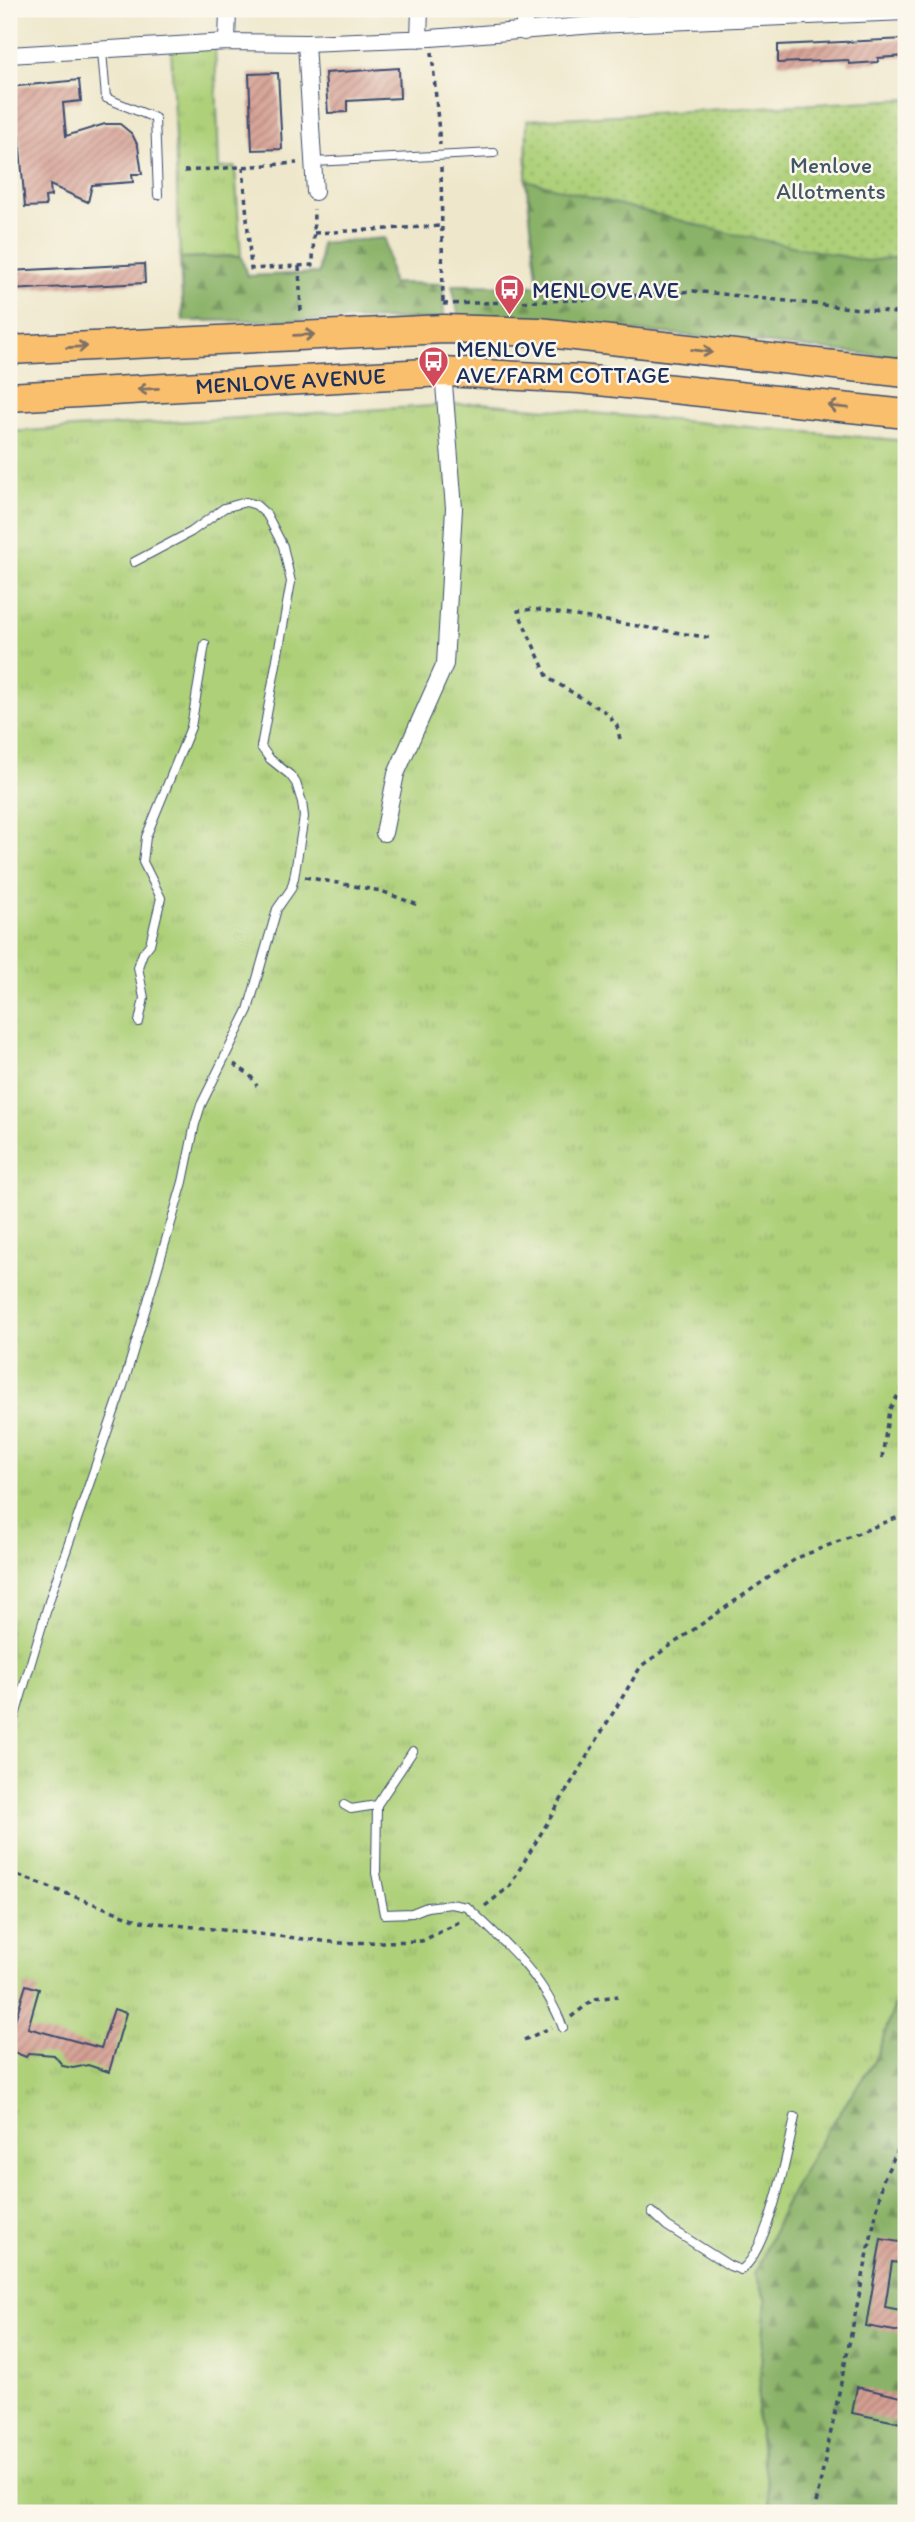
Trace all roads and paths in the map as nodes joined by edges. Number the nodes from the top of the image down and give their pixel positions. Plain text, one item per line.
1 (228, 9) edge
2 (420, 9) edge
3 (524, 9) edge
4 (906, 12) edge
5 (815, 13) edge
6 (594, 17) edge
7 (523, 32) junction
8 (425, 38) junction
9 (227, 42) junction
10 (306, 43) junction
11 (102, 51) junction
12 (9, 55) edge
13 (494, 153) dead end
14 (440, 156) junction
15 (313, 162) junction
16 (243, 167) junction
17 (184, 171) dead end
18 (315, 192) joint
19 (158, 195) dead end
20 (442, 226) junction
21 (314, 233) junction
22 (299, 266) junction
23 (906, 314) edge
24 (444, 317) junction
25 (302, 336) junction
26 (9, 350) edge
27 (443, 372) junction
28 (906, 373) edge
29 (9, 397) edge
30 (906, 414) edge
31 (134, 562) dead end
32 (711, 638) dead end
33 (205, 644) dead end
34 (620, 738) dead end
35 (384, 833) dead end
36 (295, 873) junction
37 (418, 905) dead end
38 (139, 1022) dead end
39 (226, 1058) junction
40 (257, 1086) dead end
41 (906, 1381) edge
42 (882, 1458) dead end
43 (906, 1514) edge
44 (641, 1666) dead end
45 (9, 1736) edge
46 (413, 1751) dead end
47 (344, 1805) dead end
48 (377, 1805) junction
49 (563, 2028) dead end
50 (795, 2118) dead end
51 (906, 2133) edge
52 (652, 2212) dead end
53 (814, 2513) edge

1 - 9 street
2 - 8 street
3 - 7 street
4 - 5 street
5 - 6 street
6 - 7 street
7 - 8 street
8 - 10 street
8 - 14 path
9 - 10 street
9 - 11 street
10 - 15 street
11 - 12 street
11 - 19 lane
13 - 14 lane
14 - 15 lane
14 - 20 path
15 - 16 path
15 - 18 street
16 - 17 path
16 - 22 path
18 - 21 path
20 - 21 path
20 - 24 path
21 - 22 path
22 - 25 path
23 - 24 path
25 -> 24 highway, MENLOVE AVENUE
24 - 27 highway
24 -> 28 highway, MENLOVE AVENUE
26 -> 25 highway, MENLOVE AVENUE
27 -> 29 highway, MENLOVE AVENUE
30 -> 27 highway, MENLOVE AVENUE
27 - 35 street
31 - 36 lane
32 - 34 path
33 - 38 lane
36 - 37 path
36 - 39 lane
39 - 40 path
39 - 45 lane
41 - 42 path
43 - 44 path
46 - 48 lane
47 - 48 lane
48 - 49 lane
50 - 52 lane
51 - 53 path

